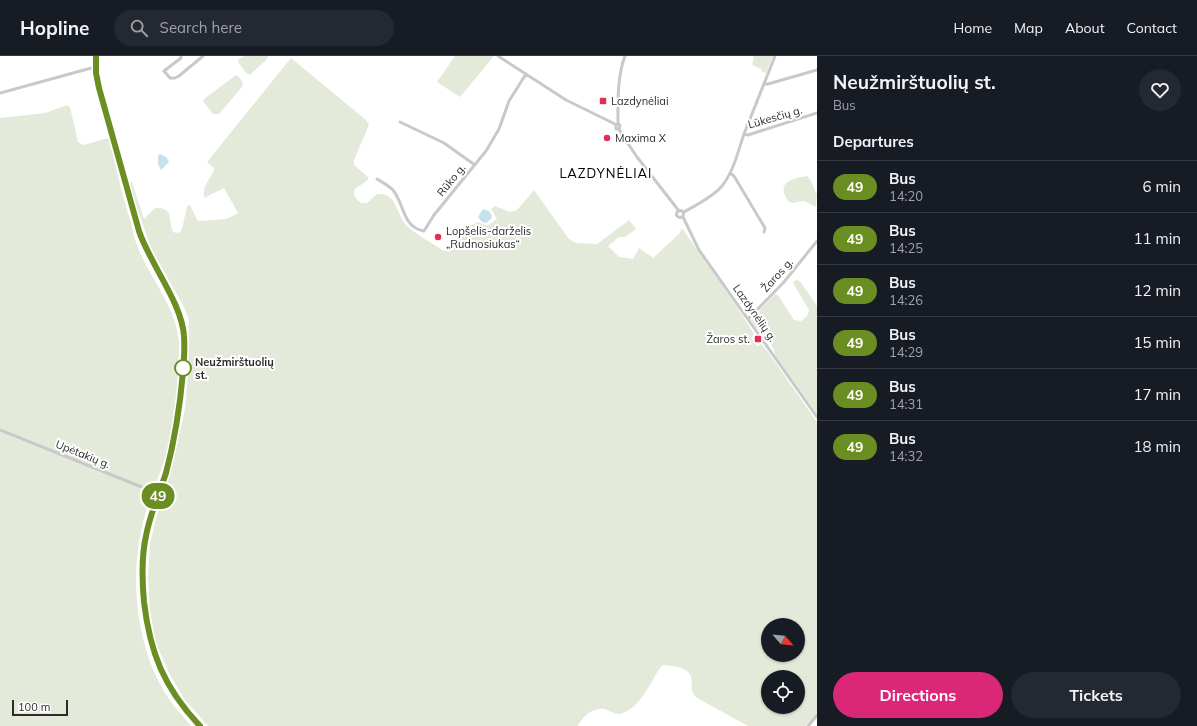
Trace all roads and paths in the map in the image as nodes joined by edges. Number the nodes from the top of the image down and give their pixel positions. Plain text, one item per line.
1 (96, 56) edge
2 (181, 56) edge
3 (203, 56) edge
4 (498, 56) edge
5 (625, 56) edge
6 (775, 56) edge
7 (95, 67) junction
8 (817, 70) edge
9 (526, 74) junction
10 (764, 84) junction
11 (0, 93) edge
12 (817, 114) edge
13 (400, 122) dead end
14 (617, 124) junction
15 (744, 134) junction
16 (474, 165) junction
17 (730, 173) junction
18 (377, 179) dead end
19 (679, 211) junction
20 (684, 212) junction
21 (682, 217) junction
22 (764, 232) dead end
23 (817, 241) edge
24 (748, 318) junction
25 (817, 417) edge
26 (0, 430) edge
27 (159, 494) junction
28 (817, 715) edge
29 (200, 726) edge
30 (808, 726) edge

1 - 7 street
2 - 3 street
4 - 9 street
5 - 14 street
6 - 10 street
7 - 11 street
7 - 27 street
8 - 10 street
9 - 14 street
9 - 16 street, Rūko g.
10 - 15 street
12 - 15 street, Lūkesčių g.
13 - 16 street
14 - 19 street
15 - 17 street, Lūkesčių g.
16 - 18 street, Rūko g.
17 - 20 street, Lūkesčių g.
17 - 22 street
19 - 20 street
19 - 21 street, Lazdynėlių g.
20 - 21 street
21 - 24 street, Lazdynėlių g.
23 - 24 street, Žaros g.
24 - 25 street, Lazdynėlių g.
26 - 27 street, Upėtakių g.
27 - 29 street
28 - 30 street

